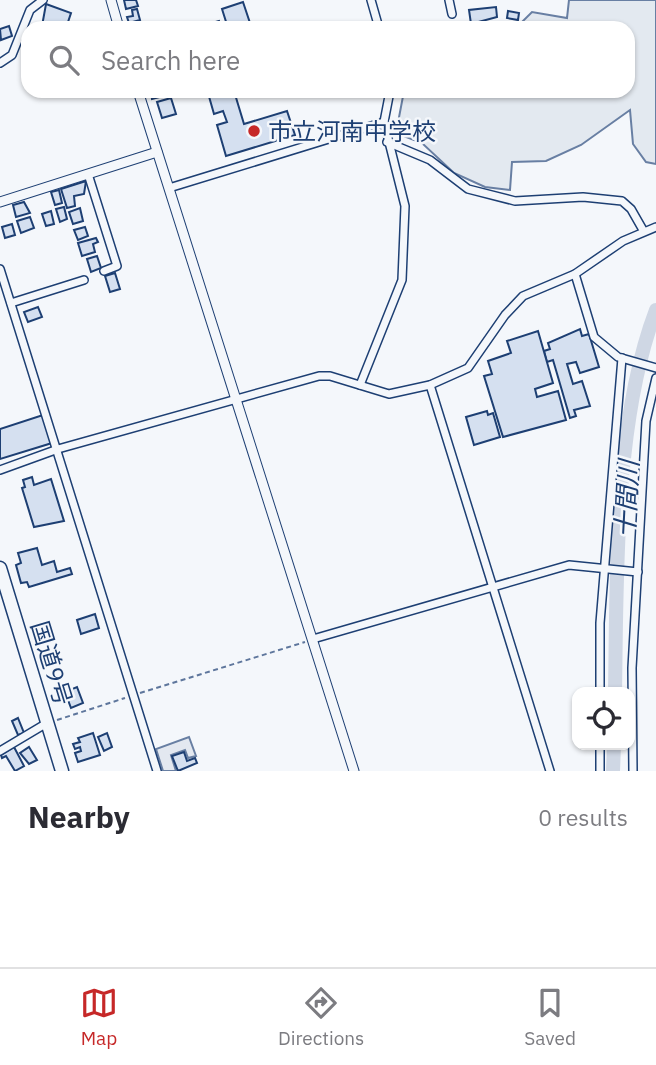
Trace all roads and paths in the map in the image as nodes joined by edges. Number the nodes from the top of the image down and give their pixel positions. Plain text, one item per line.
1 (43, 0) edge
2 (111, 0) edge
3 (371, 0) edge
4 (449, 0) edge
5 (452, 14) dead end
6 (26, 21) edge
7 (117, 21) edge
8 (377, 21) edge
9 (21, 32) edge
10 (0, 63) edge
11 (140, 98) edge
12 (389, 98) edge
13 (384, 122) junction
14 (387, 142) junction
15 (157, 152) junction
16 (88, 174) junction
17 (169, 188) junction
18 (0, 202) edge
19 (656, 227) edge
20 (642, 230) junction
21 (0, 269) edge
22 (104, 271) dead end
23 (575, 274) junction
24 (84, 280) dead end
25 (11, 303) junction
26 (624, 359) junction
27 (655, 368) edge
28 (656, 378) edge
29 (360, 385) junction
30 (430, 385) junction
31 (234, 401) junction
32 (58, 449) junction
33 (0, 470) edge
34 (0, 568) edge
35 (605, 569) junction
36 (635, 572) junction
37 (494, 589) junction
38 (313, 639) junction
39 (600, 687) edge
40 (134, 695) junction
41 (48, 722) junction
42 (600, 750) edge
43 (0, 751) edge
44 (62, 771) edge
45 (156, 771) edge
46 (354, 771) edge
47 (550, 771) edge
48 (600, 771) edge
49 (633, 771) edge

1 - 6 street
2 - 7 street
3 - 8 street
4 - 5 street
9 - 10 street
11 - 15 street
12 - 13 street
13 - 14 street
13 - 17 street
14 - 20 street
14 - 29 street
15 - 16 street
15 - 17 street
16 - 18 street
16 - 22 street
17 - 31 street
19 - 20 street
20 - 23 street
21 - 25 street
23 - 26 street
23 - 30 street
24 - 25 street
25 - 32 street
26 - 27 street
26 - 35 street
28 - 36 street
29 - 30 street
29 - 31 street
30 - 37 street
31 - 32 street
31 - 38 street
32 - 33 street
32 - 40 street
34 - 41 highway, 国道9号
35 - 36 street
35 - 37 street
35 - 39 street
36 - 49 street
37 - 38 street
37 - 47 street
38 - 40 path
38 - 46 street
40 - 41 path
40 - 45 street
41 - 43 street
41 - 44 highway, 国道9号
42 - 48 street

